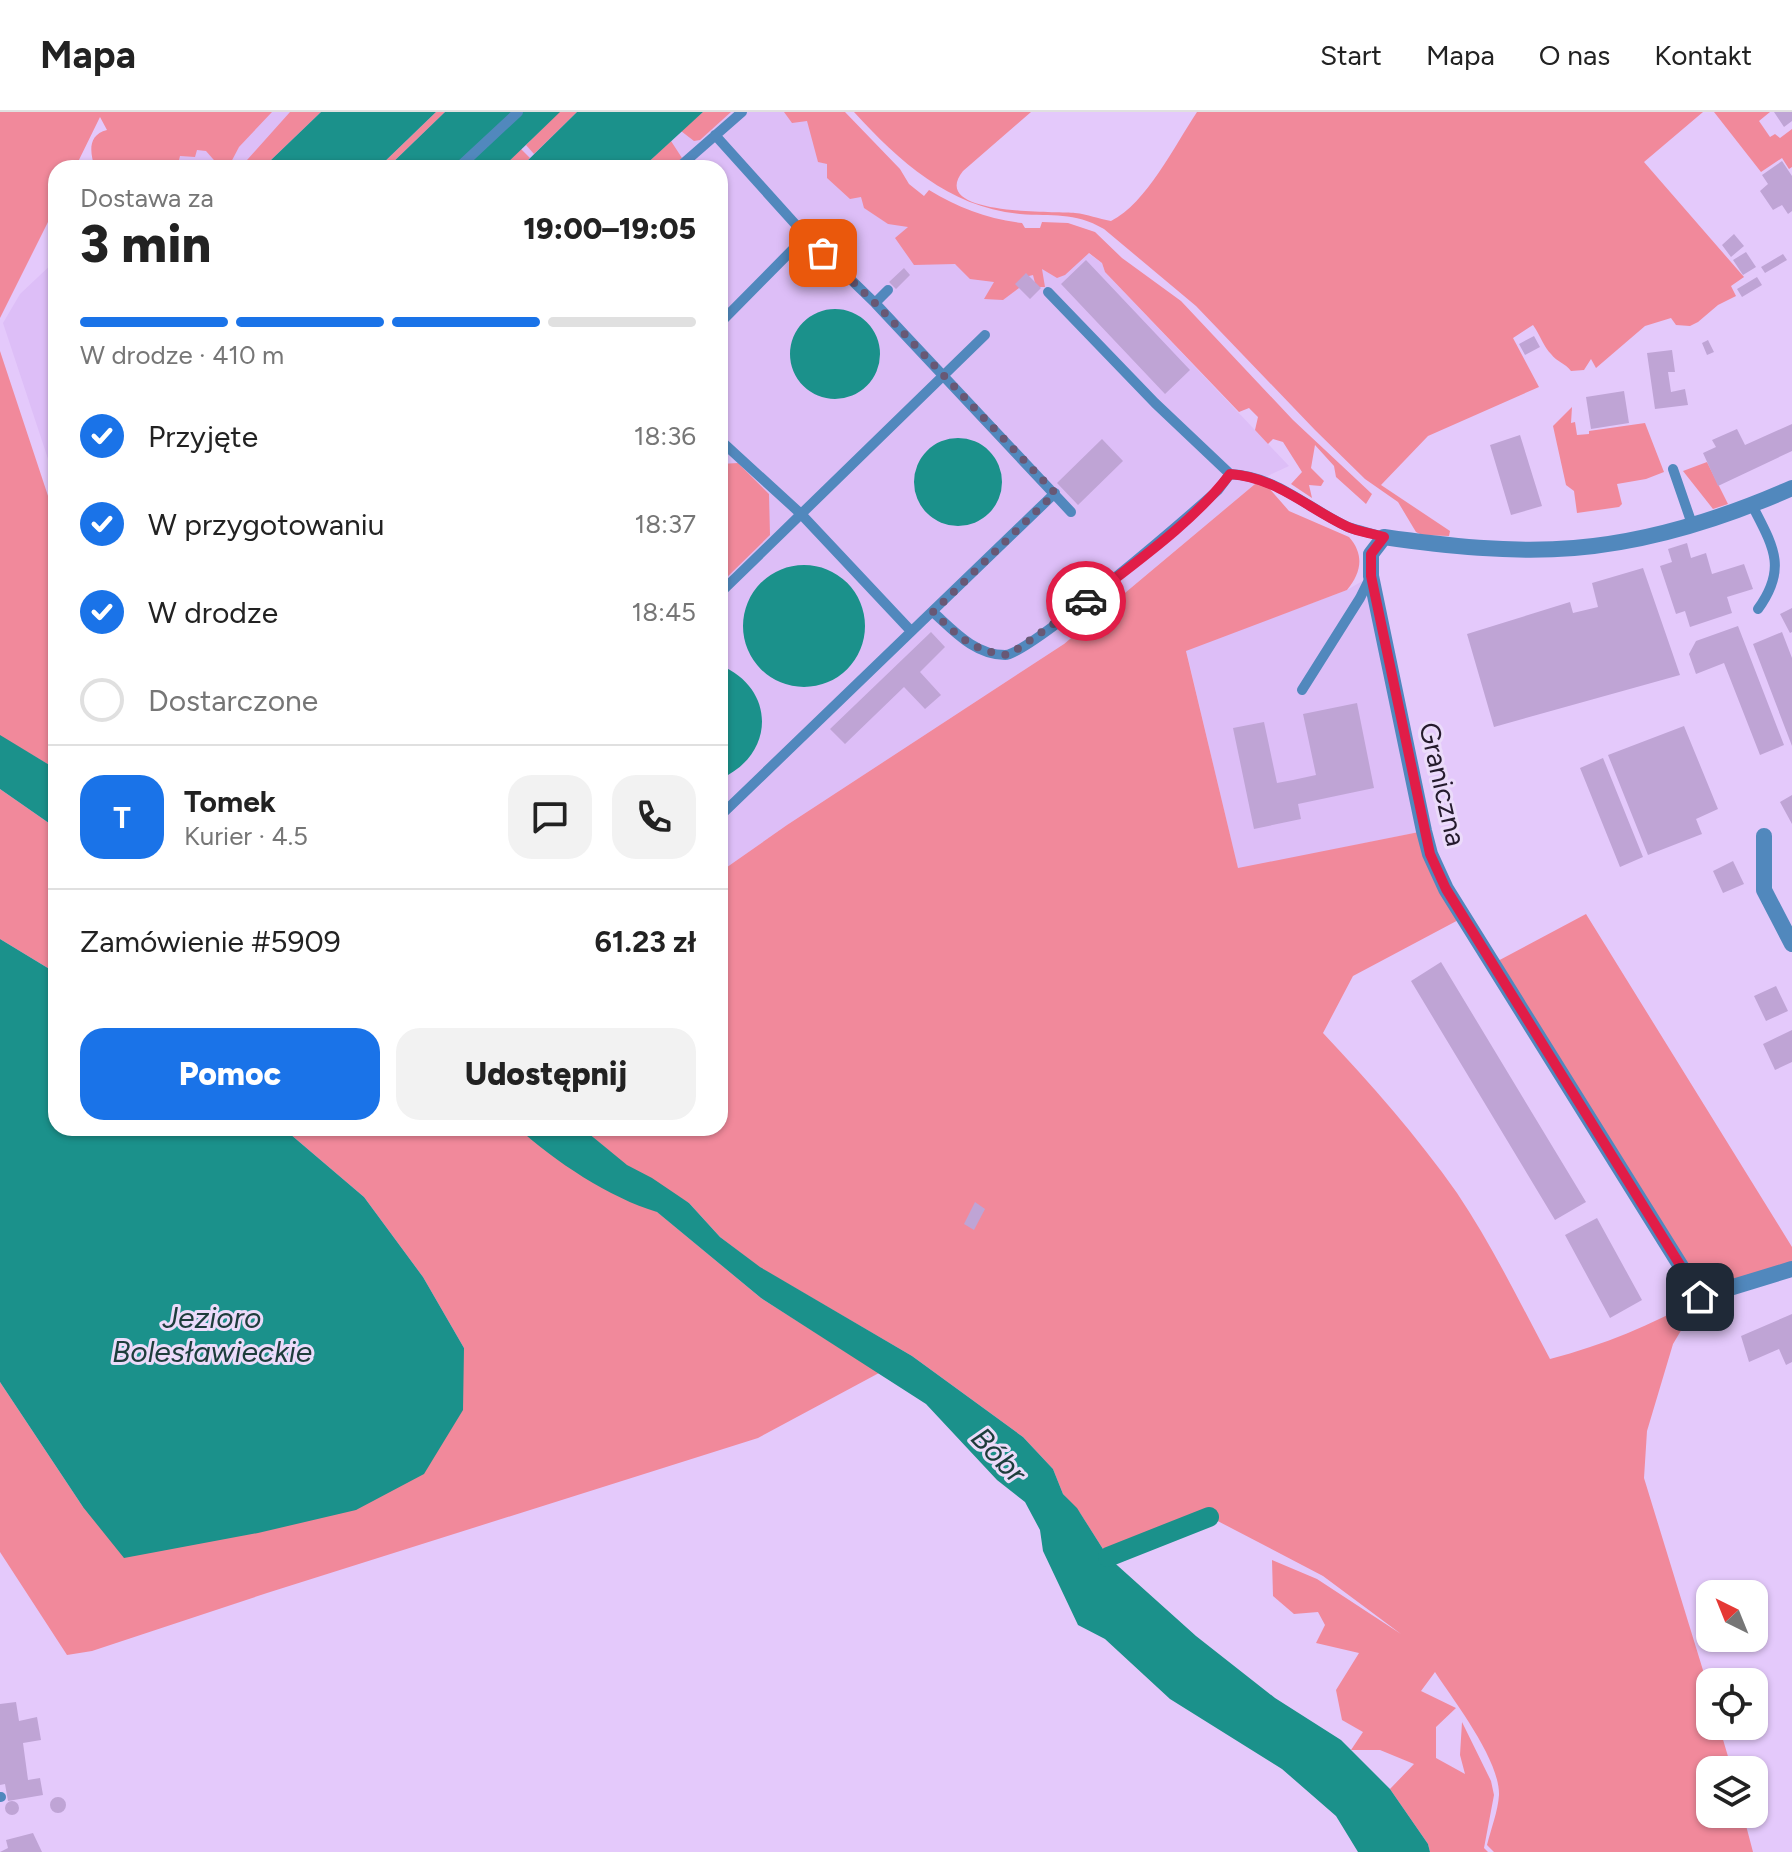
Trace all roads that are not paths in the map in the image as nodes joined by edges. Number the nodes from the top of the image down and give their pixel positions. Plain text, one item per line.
1 (518, 112) edge
2 (742, 112) edge
3 (715, 135) junction
4 (467, 160) edge
5 (687, 160) edge
6 (806, 236) junction
7 (888, 290) dead end
8 (1048, 292) dead end
9 (875, 303) junction
10 (728, 315) edge
11 (985, 335) dead end
12 (942, 375) junction
13 (728, 447) edge
14 (1673, 469) dead end
15 (1230, 474) junction
16 (1792, 488) edge
17 (1055, 493) junction
18 (1752, 505) junction
19 (1071, 512) dead end
20 (801, 514) junction
21 (1692, 524) junction
22 (1384, 537) junction
23 (1371, 576) junction
24 (728, 585) edge
25 (1758, 609) dead end
26 (933, 612) junction
27 (911, 631) junction
28 (1302, 690) dead end
29 (728, 808) edge
30 (1764, 836) dead end
31 (1792, 944) edge
32 (1792, 1269) edge

1 - 4 lane
2 - 3 lane
3 - 5 lane
3 - 6 lane
6 - 9 lane
6 - 10 lane
7 - 9 lane
8 - 15 lane
9 - 12 lane
11 - 12 lane
12 - 17 lane
12 - 20 lane
13 - 20 lane
14 - 21 lane
15 - 22 lane
15 - 26 lane
16 - 18 street
17 - 19 lane
17 - 26 lane
18 - 21 street
18 - 25 lane
20 - 24 lane
20 - 27 lane
21 - 22 street
22 - 23 street, Graniczna
23 - 28 lane
23 - 32 street, Graniczna
26 - 27 lane
27 - 29 lane
30 - 31 street

